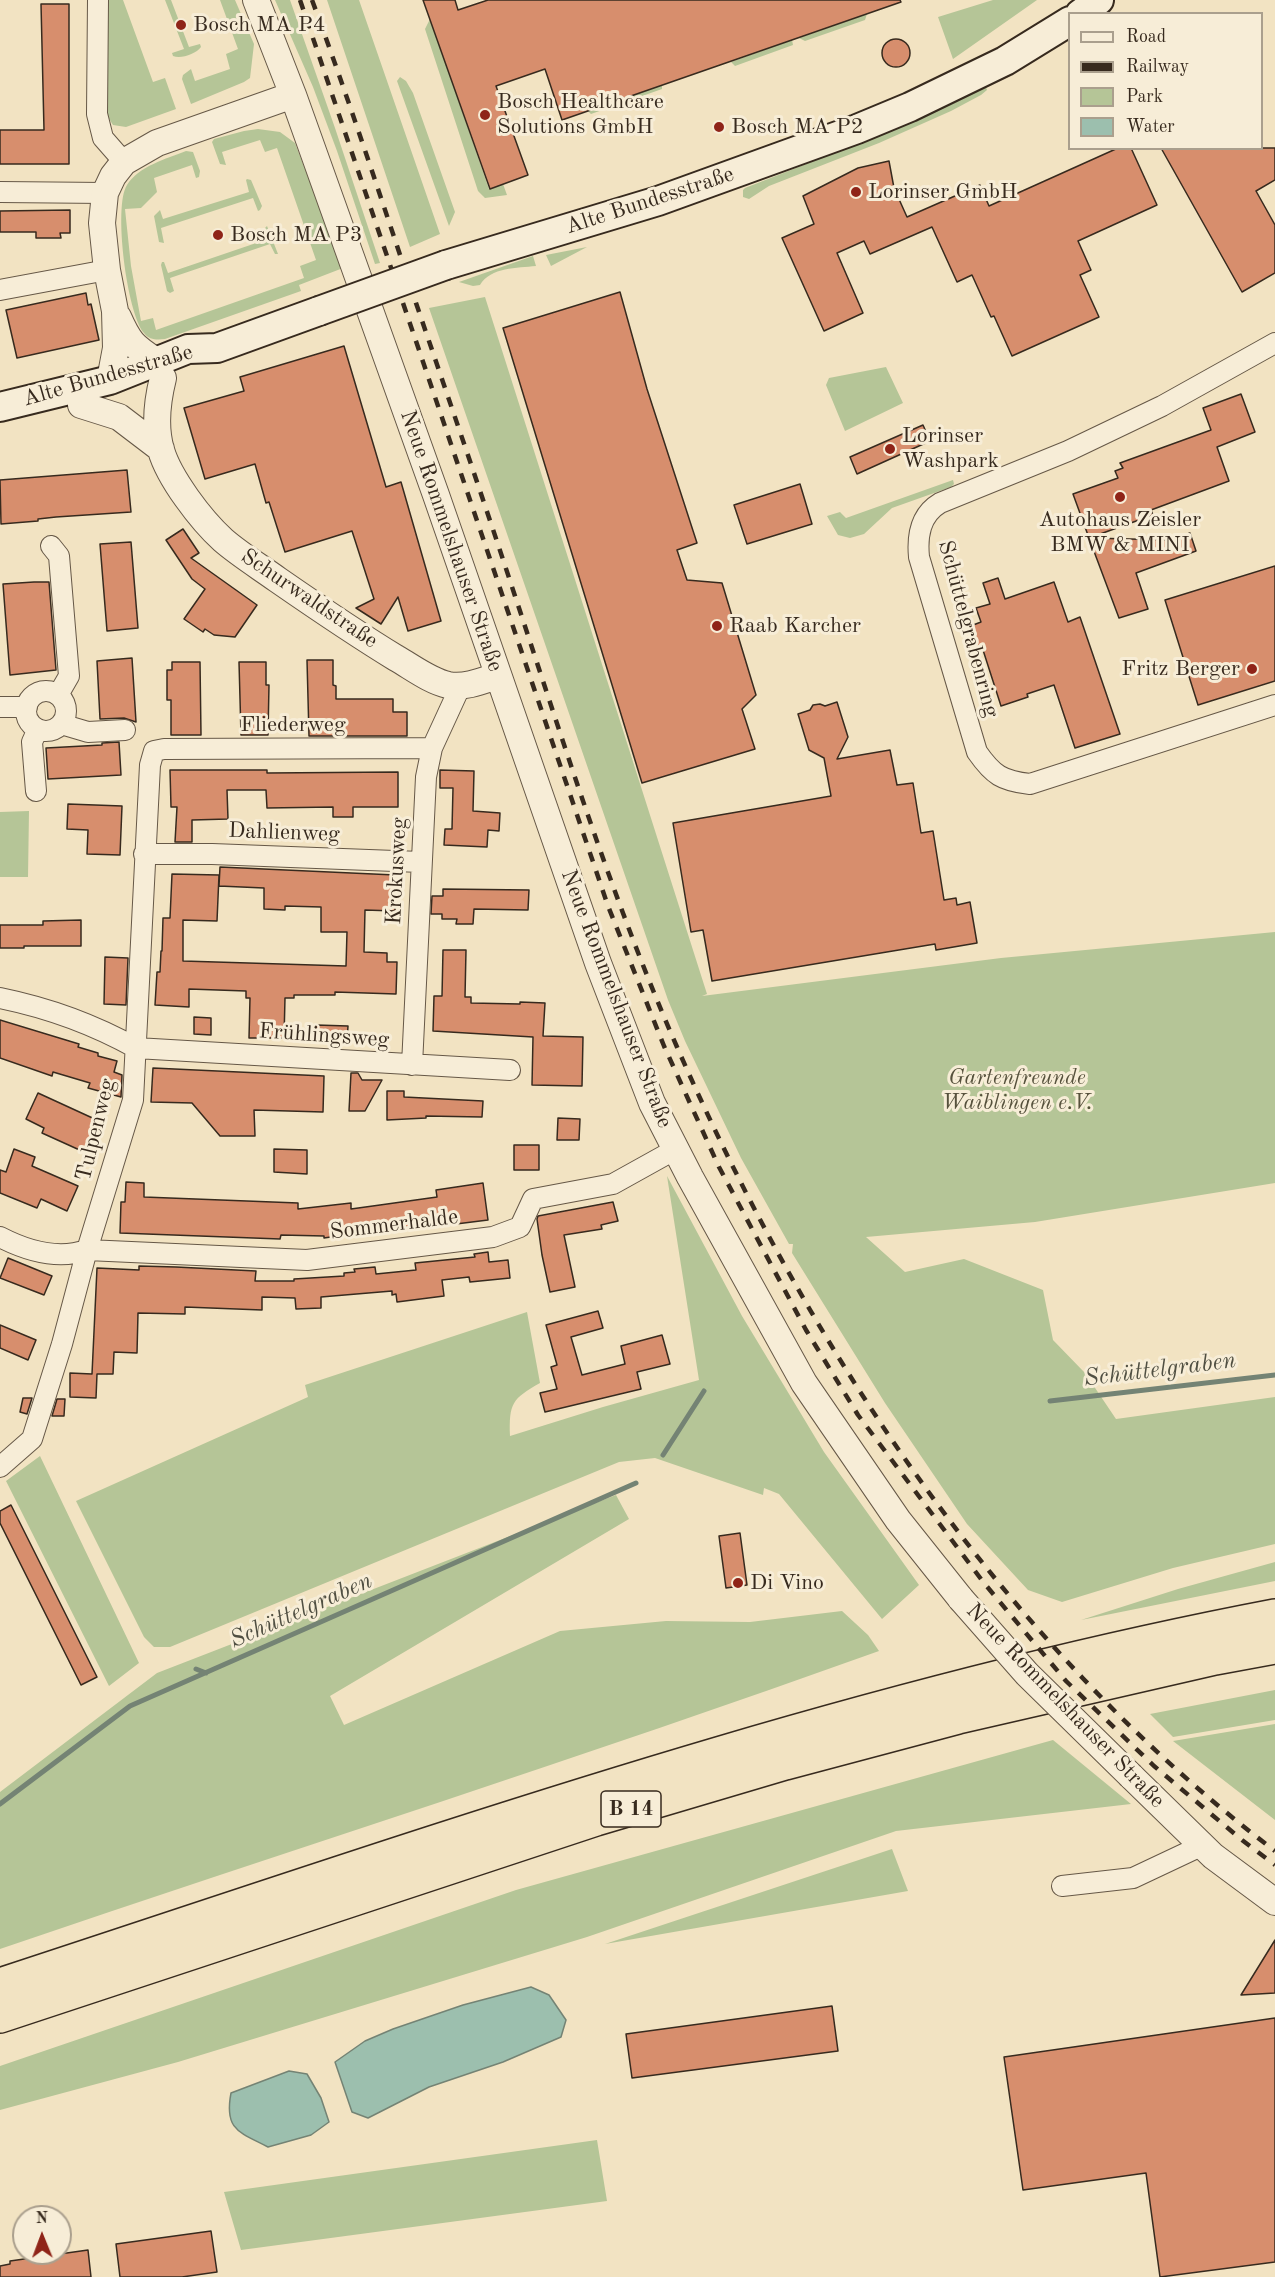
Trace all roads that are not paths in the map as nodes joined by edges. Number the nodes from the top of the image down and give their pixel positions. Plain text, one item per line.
1 (98, 0) edge
2 (256, 0) edge
3 (1068, 22) edge
4 (293, 95) junction
5 (124, 162) junction
6 (0, 192) edge
7 (105, 193) junction
8 (107, 270) junction
9 (0, 290) edge
10 (115, 311) junction
11 (1275, 343) edge
12 (160, 370) junction
13 (110, 380) junction
14 (81, 405) junction
15 (0, 407) edge
16 (0, 424) edge
17 (161, 449) junction
18 (51, 546) dead end
19 (497, 676) junction
20 (461, 685) junction
21 (58, 695) junction
22 (1275, 705) edge
23 (0, 707) edge
24 (27, 707) junction
25 (61, 724) junction
26 (38, 729) junction
27 (125, 730) dead end
28 (432, 748) junction
29 (154, 751) joint
30 (36, 791) dead end
31 (149, 854) junction
32 (421, 862) junction
33 (0, 998) edge
34 (136, 1048) junction
35 (412, 1065) junction
36 (510, 1070) dead end
37 (676, 1149) junction
38 (0, 1237) edge
39 (87, 1250) junction
40 (0, 1467) edge
41 (1275, 1616) edge
42 (1275, 1647) edge
43 (1203, 1845) junction
44 (1062, 1886) dead end
45 (1275, 1902) edge
46 (0, 1985) edge
47 (0, 2016) edge

1 - 5 street
2 - 4 street, Neue Rommelshauser Straße
3 - 12 main road, Alte Bundesstraße, bridge
4 - 5 street
4 - 19 street, Neue Rommelshauser Straße
5 - 7 street
6 - 7 street
7 - 8 street
8 - 9 street
8 - 10 street
10 - 12 street
10 - 13 street
11 - 22 street, Schüttelgrabenring
12 - 13 main road, Alte Bundesstraße
12 - 14 main road, Alte Bundesstraße
12 - 17 street, Schurwaldstraße
13 - 15 main road, Alte Bundesstraße
14 - 16 main road, Alte Bundesstraße
14 - 17 street, Schurwaldstraße
17 - 20 street, Schurwaldstraße
18 - 21 street
19 - 20 street, Schurwaldstraße
19 - 37 street, Neue Rommelshauser Straße
20 - 28 street, Krokusweg
21 - 24 street
21 - 25 street
23 - 24 street
24 - 26 street
25 - 26 street
25 - 27 street
26 - 30 street
28 - 29 street, Fliederweg
28 - 32 street, Krokusweg
29 - 31 street, Tulpenweg
31 - 32 street, Dahlienweg
31 - 34 street, Tulpenweg
32 - 35 street, Krokusweg
33 - 34 street
34 - 35 street, Frühlingsweg
34 - 39 street, Tulpenweg
35 - 36 street, Frühlingsweg
37 - 39 street, Sommerhalde
37 - 43 street, Neue Rommelshauser Straße, bridge
38 - 39 street
39 - 40 street, Tulpenweg
41 - 46 highway, B 14
42 - 47 highway, B 14
43 - 44 street
43 - 45 street, Neue Rommelshauser Straße

